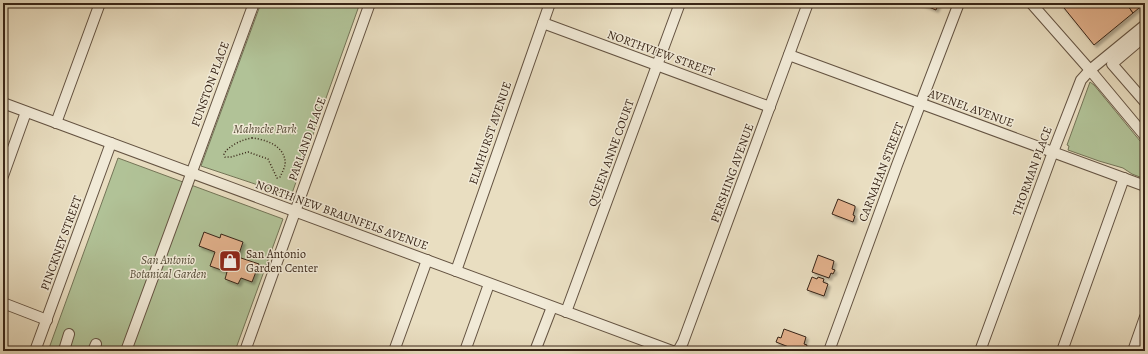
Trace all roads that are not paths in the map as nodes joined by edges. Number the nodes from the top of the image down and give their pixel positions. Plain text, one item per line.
1 (100, 3) edge
2 (254, 3) edge
3 (370, 3) edge
4 (550, 3) edge
5 (680, 3) edge
6 (808, 3) edge
7 (959, 3) edge
8 (1031, 3) edge
9 (542, 23) junction
10 (1145, 29) edge
11 (789, 55) junction
12 (1108, 61) junction
13 (657, 66) junction
14 (1090, 70) junction
15 (1145, 102) edge
16 (3, 104) edge
17 (921, 104) junction
18 (770, 107) junction
19 (26, 112) junction
20 (56, 123) junction
21 (1145, 136) edge
22 (111, 143) junction
23 (1053, 152) junction
24 (192, 173) junction
25 (3, 176) edge
26 (1124, 178) junction
27 (1145, 186) edge
28 (295, 212) junction
29 (427, 260) junction
30 (456, 271) junction
31 (490, 284) junction
32 (3, 303) edge
33 (552, 306) junction
34 (566, 312) junction
35 (1145, 317) edge
36 (47, 320) junction
37 (69, 334) dead end
38 (36, 351) edge
39 (68, 351) edge
40 (126, 351) edge
41 (245, 351) edge
42 (394, 351) edge
43 (465, 351) edge
44 (535, 351) edge
45 (672, 351) edge
46 (678, 351) edge
47 (829, 351) edge
48 (980, 351) edge
49 (1062, 351) edge
50 (1133, 351) edge

1 - 20 street
2 - 24 street, FUNSTON PLACE
3 - 28 street, PARLAND PLACE
4 - 9 street, ELMHURST AVENUE
5 - 13 street, QUEEN ANNE COURT
6 - 11 street, PERSHING AVENUE
7 - 17 street, CARNAHAN STREET
8 - 14 street
9 - 13 street, NORTHVIEW STREET
9 - 30 street, ELMHURST AVENUE
10 - 12 street, THORMAN PLACE
11 - 17 street, AVENEL AVENUE
11 - 18 street, PERSHING AVENUE
12 - 14 street, THORMAN PLACE
12 - 15 street
13 - 18 street, NORTHVIEW STREET
13 - 34 street, QUEEN ANNE COURT
14 - 21 street
14 - 23 street, THORMAN PLACE
16 - 19 street, NORTH NEW BRAUNFELS AVENUE
17 - 23 street, AVENEL AVENUE
17 - 47 street, CARNAHAN STREET
18 - 46 street, PERSHING AVENUE
19 - 20 street, NORTH NEW BRAUNFELS AVENUE
19 - 25 street
20 - 22 street, NORTH NEW BRAUNFELS AVENUE
22 - 24 street, NORTH NEW BRAUNFELS AVENUE
22 - 36 street, PINCKNEY STREET
23 - 26 street, AVENEL AVENUE
23 - 48 street, THORMAN PLACE
24 - 28 street, NORTH NEW BRAUNFELS AVENUE
24 - 40 street, FUNSTON PLACE
26 - 27 street, AVENEL AVENUE
26 - 49 street
28 - 29 street, NORTH NEW BRAUNFELS AVENUE
28 - 41 street, PARLAND PLACE
29 - 30 street, NORTH NEW BRAUNFELS AVENUE
29 - 42 street
30 - 31 street, NORTH NEW BRAUNFELS AVENUE
31 - 33 street, NORTH NEW BRAUNFELS AVENUE
31 - 43 street
32 - 36 street
33 - 34 street, NORTH NEW BRAUNFELS AVENUE
33 - 44 street
34 - 45 street, NORTH NEW BRAUNFELS AVENUE
35 - 50 street
36 - 38 street, PINCKNEY STREET
37 - 39 street

